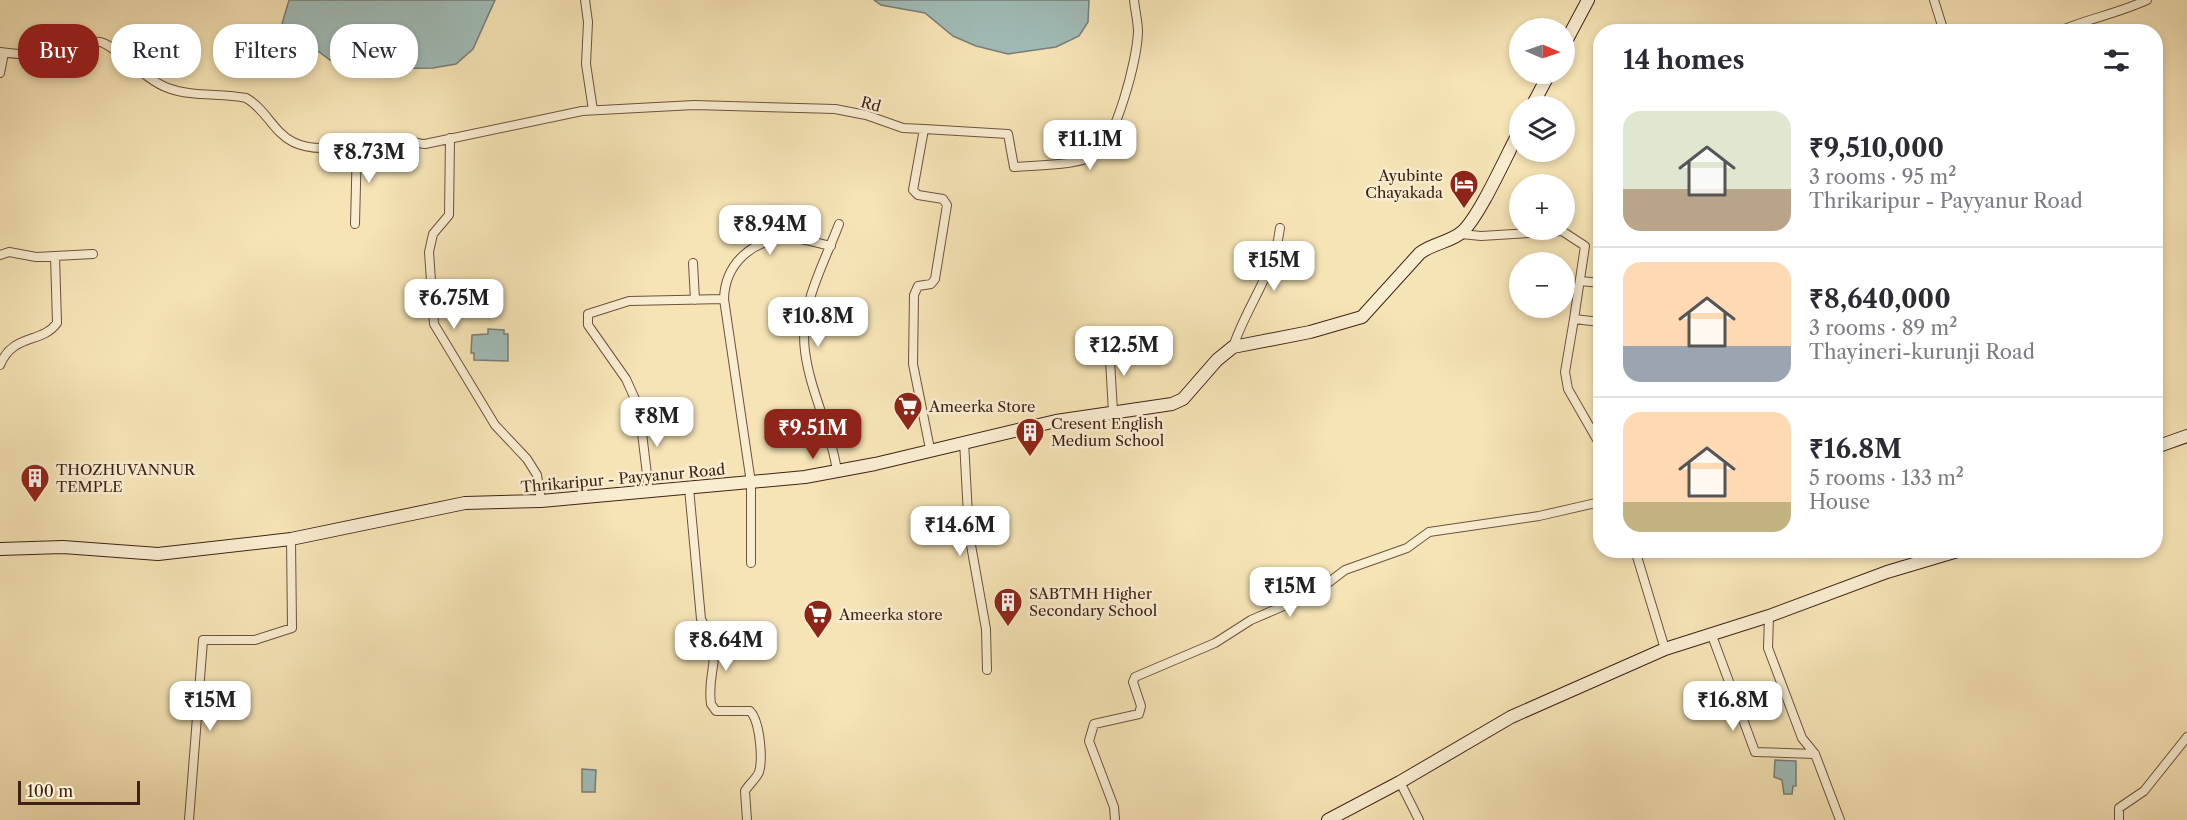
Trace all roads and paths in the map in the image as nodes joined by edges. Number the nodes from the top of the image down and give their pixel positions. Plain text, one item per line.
1 (585, 0) edge
2 (1134, 0) edge
3 (1588, 0) edge
4 (1934, 0) edge
5 (2147, 0) edge
6 (1575, 24) edge
7 (1942, 24) edge
8 (2074, 24) edge
9 (2, 53) edge
10 (0, 73) edge
11 (593, 110) junction
12 (924, 129) junction
13 (450, 138) junction
14 (357, 144) junction
15 (1509, 151) edge
16 (355, 224) dead end
17 (840, 224) dead end
18 (1280, 228) dead end
19 (1461, 234) junction
20 (831, 246) junction
21 (93, 254) dead end
22 (0, 255) edge
23 (55, 256) junction
24 (693, 263) dead end
25 (1581, 281) junction
26 (1593, 282) edge
27 (724, 299) junction
28 (695, 300) junction
29 (1574, 319) junction
30 (1593, 321) edge
31 (1109, 343) dead end
32 (1233, 347) junction
33 (0, 365) edge
34 (1113, 412) junction
35 (1593, 430) edge
36 (2187, 436) edge
37 (964, 441) junction
38 (2163, 445) edge
39 (930, 449) junction
40 (837, 471) junction
41 (751, 483) junction
42 (689, 488) junction
43 (649, 491) junction
44 (540, 501) junction
45 (1593, 504) edge
46 (291, 539) junction
47 (0, 549) edge
48 (1637, 558) edge
49 (1934, 558) edge
50 (750, 563) dead end
51 (1769, 616) junction
52 (1711, 633) junction
53 (1665, 649) junction
54 (987, 670) dead end
55 (2187, 737) edge
56 (1815, 754) junction
57 (1400, 782) junction
58 (189, 820) edge
59 (747, 820) edge
60 (1115, 820) edge
61 (1328, 820) edge
62 (1419, 820) edge
63 (1840, 820) edge
64 (2119, 820) edge

1 - 11 street
2 - 12 street, Rd
3 - 6 main road
4 - 7 street
5 - 8 street
9 - 10 street
9 - 14 street, Rd
11 - 12 street, Rd
11 - 13 street, Rd
12 - 39 street
13 - 14 street, Rd
13 - 44 street
14 - 16 street
15 - 19 main road
17 - 20 street
18 - 32 street
19 - 25 street
19 - 32 main road
20 - 27 street
20 - 40 street
21 - 23 street
22 - 23 street
23 - 33 street
24 - 28 street
25 - 26 street
25 - 29 street
27 - 28 street
27 - 41 street
28 - 43 street
29 - 30 street
29 - 35 street
31 - 34 street
32 - 34 main road, Thrikaripur - Payyanur Road
34 - 37 main road, Thrikaripur - Payyanur Road
36 - 38 main road
37 - 39 main road, Thrikaripur - Payyanur Road
37 - 54 street
39 - 40 main road, Thrikaripur - Payyanur Road
40 - 41 main road, Thrikaripur - Payyanur Road
41 - 42 main road, Thrikaripur - Payyanur Road
41 - 50 street
42 - 43 main road, Thrikaripur - Payyanur Road
42 - 59 street
43 - 44 main road, Thrikaripur - Payyanur Road
44 - 46 main road, Thrikaripur - Payyanur Road
45 - 60 street
46 - 47 main road, Thrikaripur - Payyanur Road
46 - 58 street
48 - 53 street
49 - 51 main road
51 - 52 main road
51 - 56 street
52 - 53 main road
52 - 56 street
53 - 57 main road
55 - 64 street
56 - 63 street
57 - 61 main road
57 - 62 street

